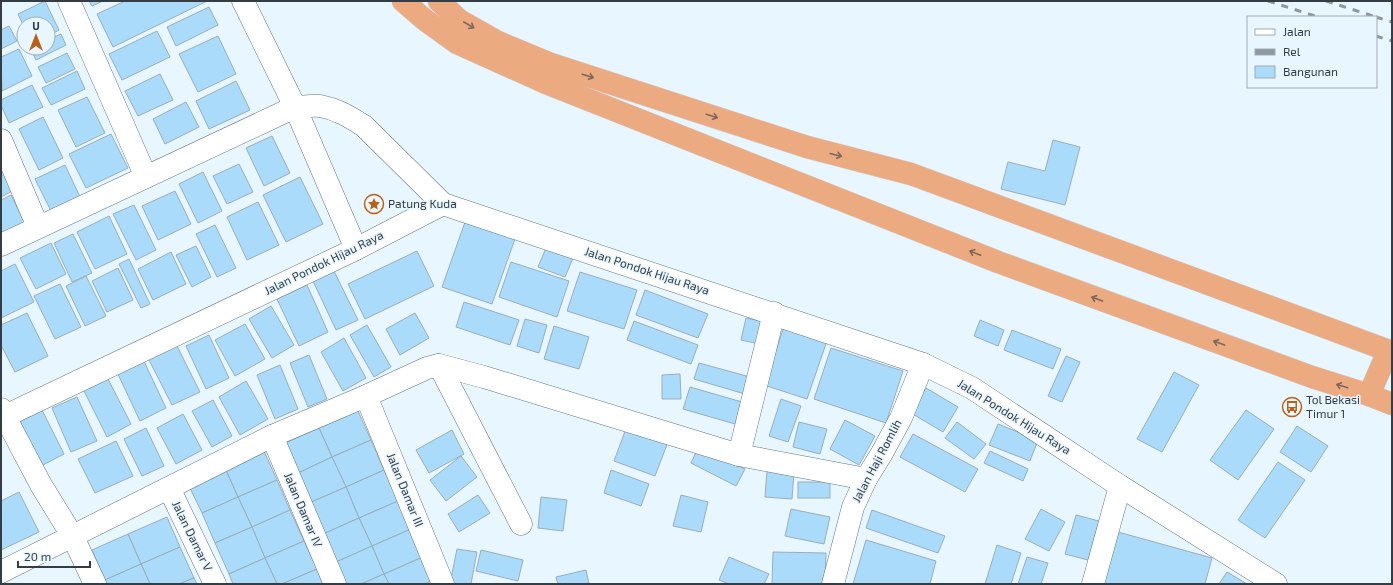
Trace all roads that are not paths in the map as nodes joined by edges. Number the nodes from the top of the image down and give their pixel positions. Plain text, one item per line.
1 (69, 1) edge
2 (243, 1) edge
3 (403, 1) edge
4 (439, 1) edge
5 (295, 107) junction
6 (1, 140) edge
7 (146, 177) junction
8 (443, 204) junction
9 (38, 227) junction
10 (1, 245) edge
11 (356, 249) junction
12 (774, 313) junction
13 (1390, 351) edge
14 (923, 364) junction
15 (439, 365) junction
16 (1369, 395) junction
17 (366, 396) junction
18 (1392, 404) edge
19 (2, 415) edge
20 (272, 436) junction
21 (739, 455) junction
22 (866, 479) junction
23 (1120, 486) junction
24 (169, 488) junction
25 (521, 524) dead end
26 (73, 537) junction
27 (1, 572) edge
28 (95, 584) edge
29 (215, 584) edge
30 (335, 584) edge
31 (443, 584) edge
32 (833, 584) edge
33 (1093, 584) edge
34 (1276, 584) edge

1 - 7 street
2 - 5 street
16 -> 3 highway
4 -> 13 highway
5 - 7 street
5 - 8 street
5 - 11 street
6 - 9 street
7 - 9 street
8 - 11 street, Jalan Pondok Hijau Raya
8 - 12 street, Jalan Pondok Hijau Raya
9 - 10 street
11 - 19 street, Jalan Pondok Hijau Raya
12 - 14 street, Jalan Pondok Hijau Raya
12 - 21 street
13 - 16 highway
14 - 22 street, Jalan Haji Romlih
14 - 23 street, Jalan Pondok Hijau Raya
15 - 17 street
15 - 21 street
15 - 25 street
16 - 18 highway
17 - 20 street
17 - 31 street, Jalan Damar III
19 - 26 street
20 - 24 street
20 - 30 street, Jalan Damar IV
21 - 22 street
22 - 32 street, Jalan Haji Romlih
23 - 33 street
23 - 34 street, Jalan Pondok Hijau Raya
24 - 26 street
24 - 29 street, Jalan Damar V
26 - 27 street
26 - 28 street

